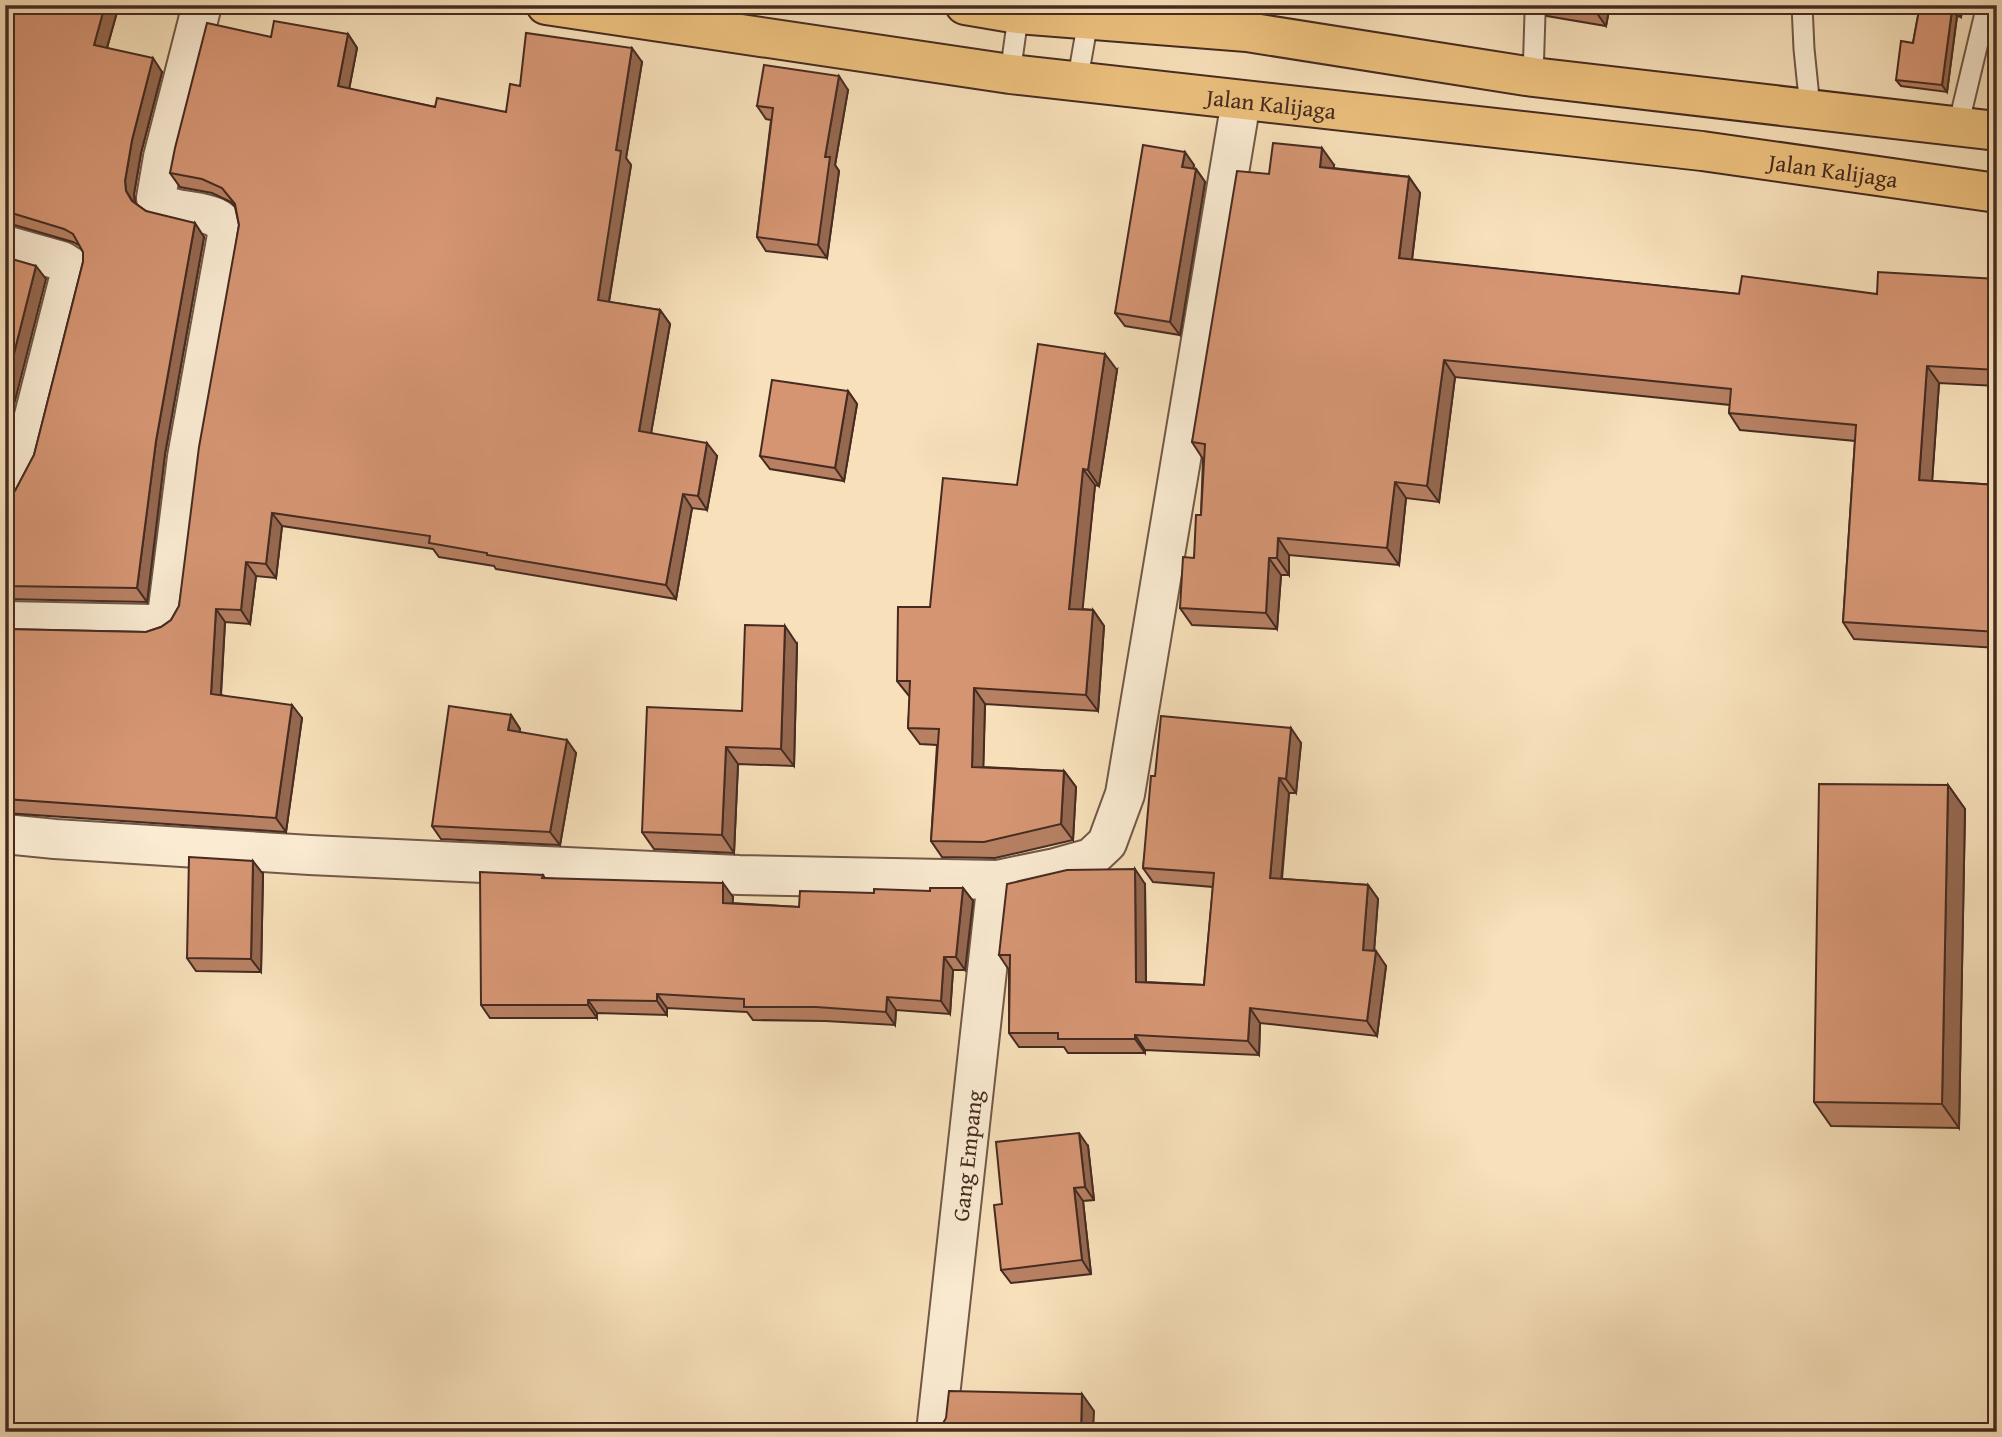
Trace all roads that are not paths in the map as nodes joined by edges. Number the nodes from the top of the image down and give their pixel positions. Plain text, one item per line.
1 (202, 5) edge
2 (547, 5) edge
3 (965, 5) edge
4 (1802, 5) edge
5 (1987, 5) edge
6 (1019, 9) edge
7 (1089, 12) edge
8 (1535, 14) dead end
9 (1010, 75) junction
10 (1533, 77) junction
11 (1077, 83) junction
12 (1241, 101) junction
13 (1810, 108) junction
14 (1958, 126) junction
15 (1997, 131) edge
16 (1997, 193) edge
17 (5, 245) edge
18 (5, 494) edge
19 (5, 621) edge
20 (5, 834) edge
21 (997, 880) junction
22 (936, 1432) edge

1 - 19 street
2 - 9 highway, Jalan Kalijaga
3 - 6 highway
4 - 13 lane
5 - 14 lane
6 - 7 highway
6 - 9 lane
7 - 10 highway
7 - 11 lane
8 - 10 lane
9 - 11 highway, Jalan Kalijaga
10 - 13 highway
11 - 12 highway, Jalan Kalijaga
12 - 16 highway, Jalan Kalijaga
12 - 21 street
13 - 14 highway
14 - 15 highway
17 - 18 street
20 - 21 street
21 - 22 street, Gang Empang

